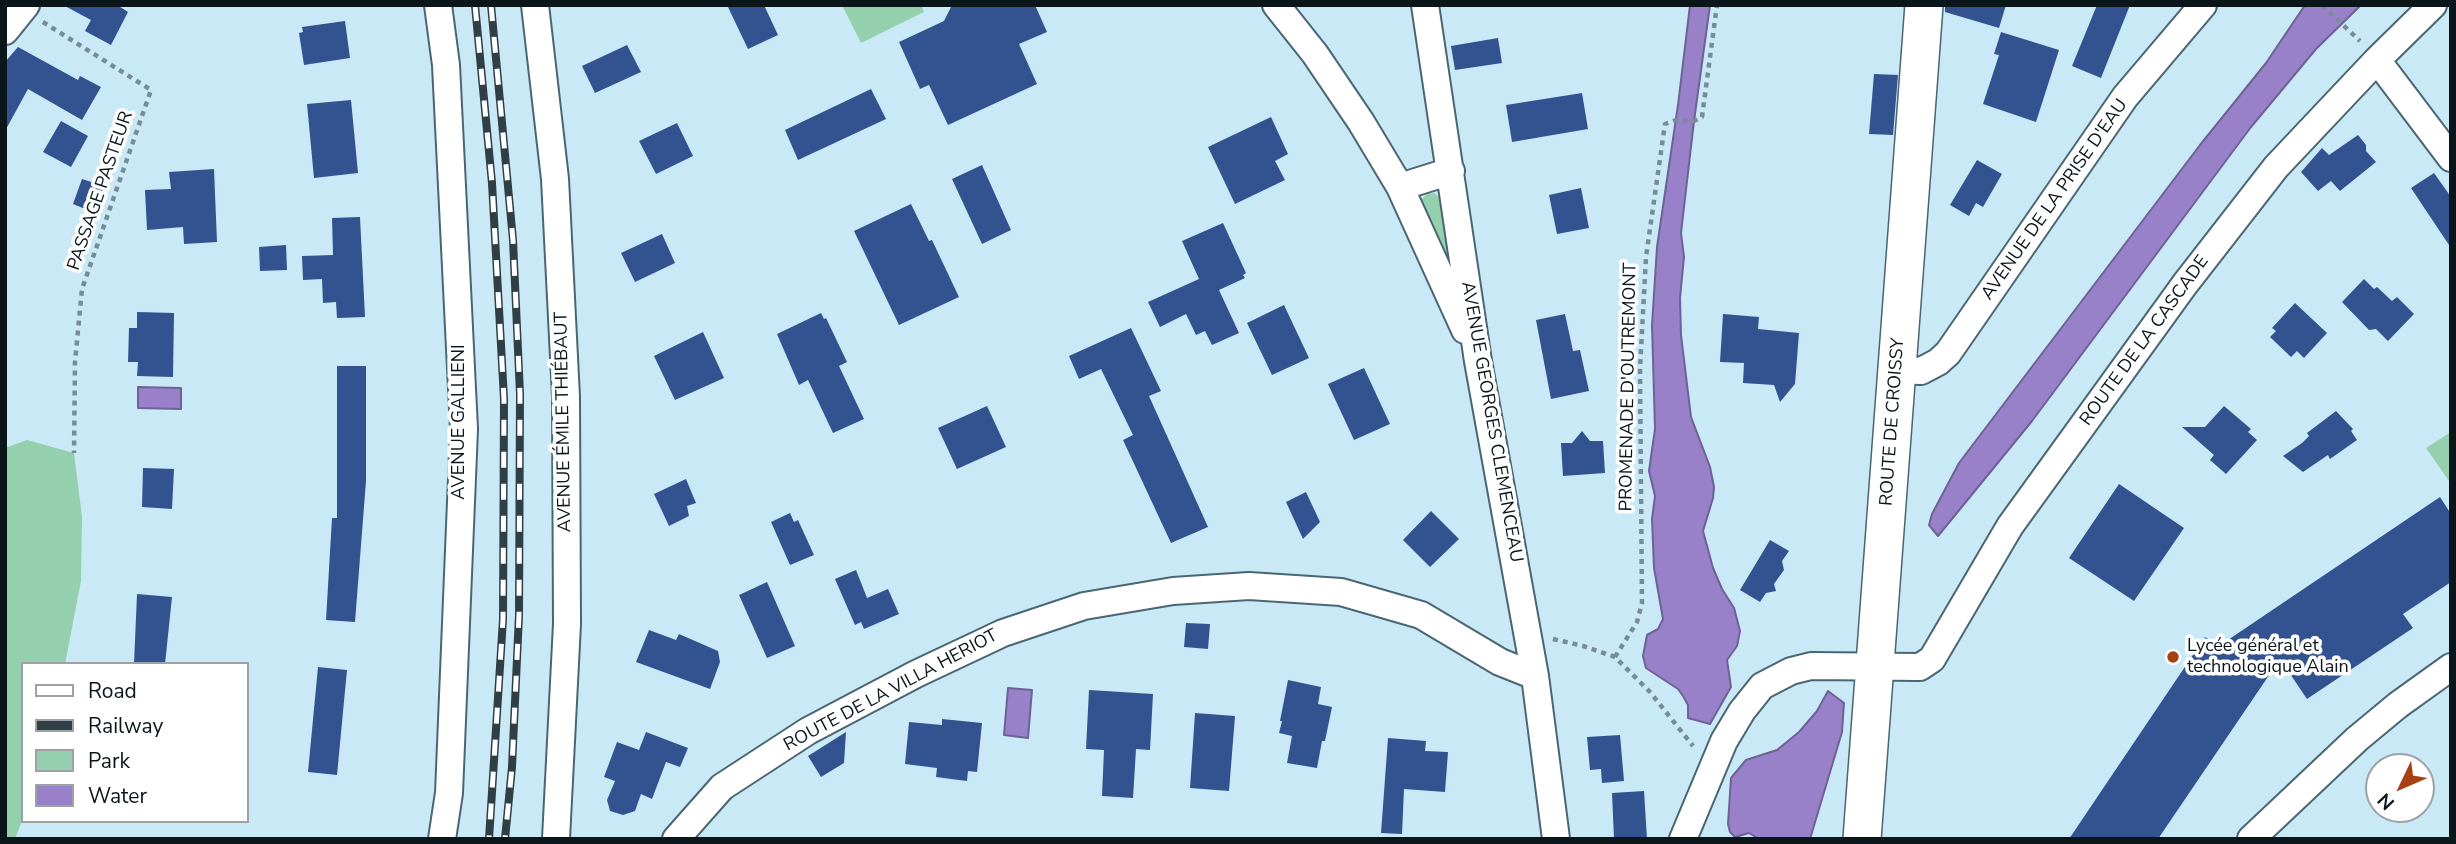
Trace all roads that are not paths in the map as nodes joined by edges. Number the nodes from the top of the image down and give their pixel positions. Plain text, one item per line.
1 (438, 5) edge
2 (535, 5) edge
3 (1276, 5) edge
4 (1425, 5) edge
5 (1924, 5) edge
6 (2203, 5) edge
7 (2433, 5) edge
8 (25, 7) edge
9 (5, 31) edge
10 (2378, 60) junction
11 (2451, 158) edge
12 (1451, 171) junction
13 (1400, 187) junction
14 (1478, 361) junction
15 (1896, 370) junction
16 (1874, 666) junction
17 (2451, 667) edge
18 (1535, 676) junction
19 (442, 839) edge
20 (556, 839) edge
21 (676, 839) edge
22 (1556, 839) edge
23 (1683, 839) edge
24 (1862, 839) edge
25 (2251, 839) edge

1 - 19 street, AVENUE GALLIENI
2 - 20 street, AVENUE ÉMILE THIÉBAUT
3 - 13 street
4 - 12 street, AVENUE GEORGES CLEMENCEAU
5 - 15 main road, ROUTE DE CROISSY
6 - 15 street, AVENUE DE LA PRISE D'EAU
7 - 10 street, ROUTE DE LA CASCADE
8 - 9 street
10 - 11 street
10 - 16 street, ROUTE DE LA CASCADE
12 - 13 street
12 - 14 street, AVENUE GEORGES CLEMENCEAU
13 - 14 street
14 - 18 street, AVENUE GEORGES CLEMENCEAU
15 - 16 main road, ROUTE DE CROISSY
16 - 23 street
16 - 24 main road, ROUTE DE CROISSY
17 - 25 street
18 - 21 street, ROUTE DE LA VILLA HERIOT
18 - 22 street, AVENUE GEORGES CLEMENCEAU

